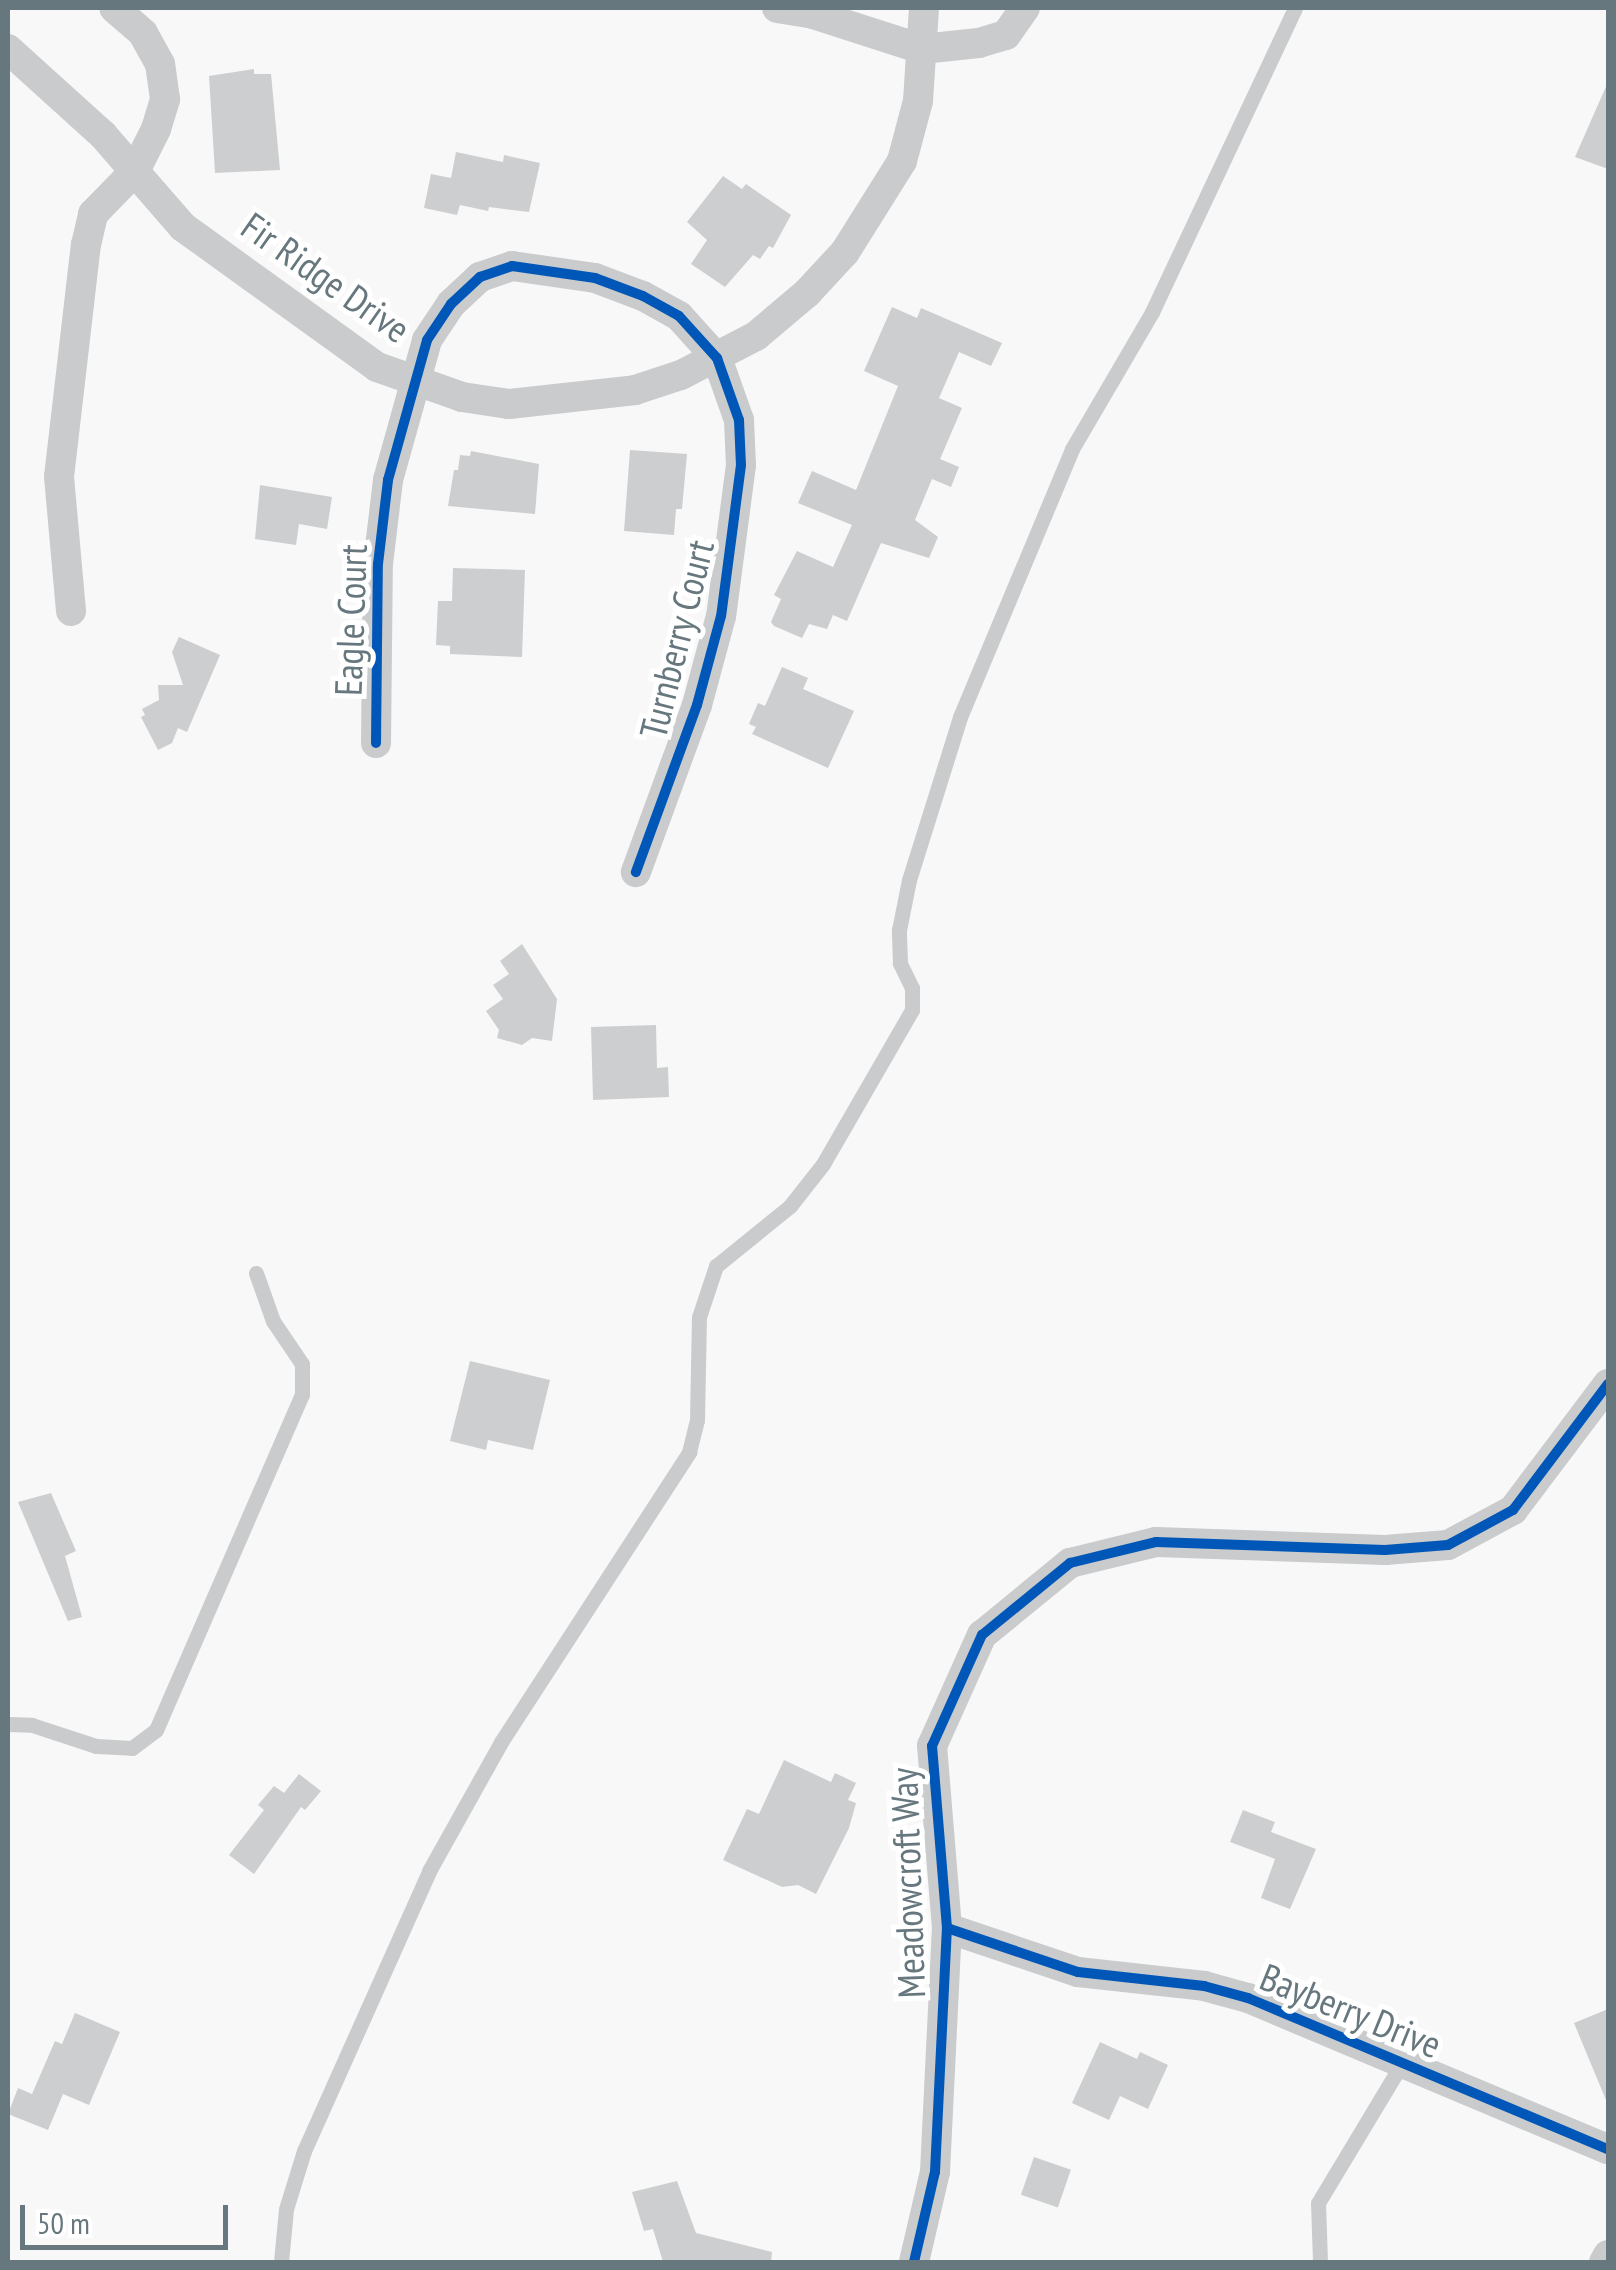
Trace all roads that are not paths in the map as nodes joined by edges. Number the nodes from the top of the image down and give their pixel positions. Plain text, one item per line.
1 (114, 8) edge
2 (777, 8) edge
3 (924, 8) edge
4 (1025, 8) edge
5 (1296, 8) edge
6 (8, 49) edge
7 (922, 49) junction
8 (134, 171) junction
9 (717, 358) junction
10 (412, 383) junction
11 (71, 611) dead end
12 (376, 743) dead end
13 (636, 872) dead end
14 (256, 1273) dead end
15 (1608, 1384) edge
16 (8, 1724) edge
17 (947, 1928) junction
18 (1402, 2063) junction
19 (1608, 2149) edge
20 (1608, 2255) edge
21 (281, 2262) edge
22 (914, 2262) edge
23 (1320, 2262) edge
24 (1604, 2262) edge

1 - 8 street
2 - 7 street
3 - 7 street, Fir Ridge Drive
4 - 7 street
5 - 21 lane
6 - 8 street, Fir Ridge Drive
7 - 9 street, Fir Ridge Drive
8 - 10 street, Fir Ridge Drive
8 - 11 street
9 - 10 street, Fir Ridge Drive
9 - 10 street, Eagle Court
9 - 13 street, Turnberry Court
10 - 12 street, Eagle Court
14 - 16 lane
15 - 17 street, Meadowcroft Way
17 - 18 street, Bayberry Drive
17 - 22 street, Meadowcroft Way
18 - 19 street, Bayberry Drive
18 - 23 lane
20 - 24 street

